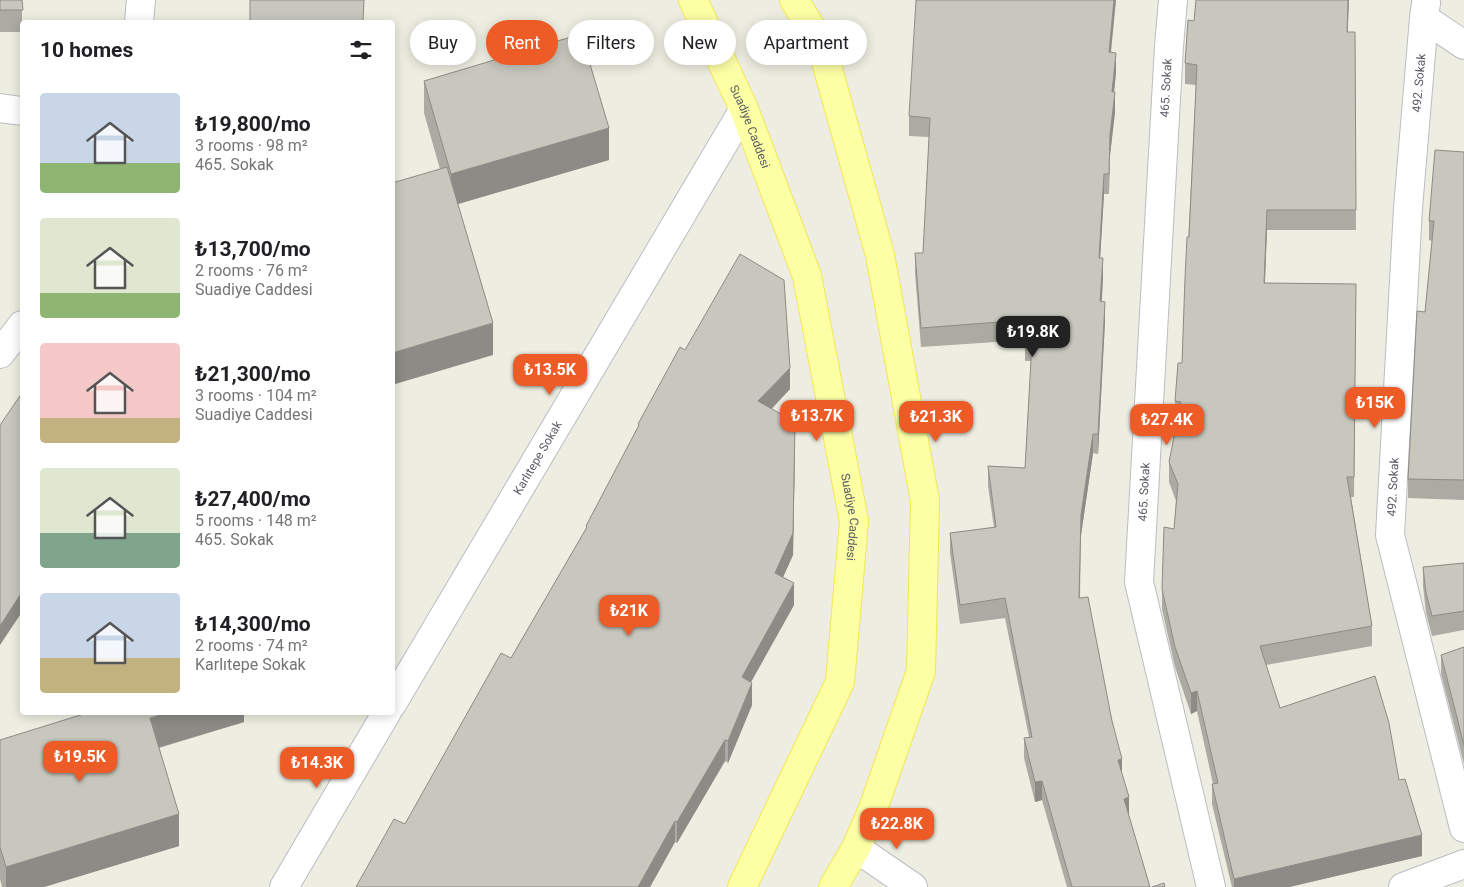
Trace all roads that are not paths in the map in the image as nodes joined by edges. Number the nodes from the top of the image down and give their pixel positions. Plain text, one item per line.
1 (142, 0) edge
2 (694, 0) edge
3 (794, 0) edge
4 (1172, 0) edge
5 (1425, 9) edge
6 (139, 20) edge
7 (1464, 45) edge
8 (0, 108) edge
9 (744, 109) junction
10 (20, 111) edge
11 (20, 328) edge
12 (0, 354) edge
13 (395, 699) edge
14 (385, 715) edge
15 (1464, 828) edge
16 (856, 848) junction
17 (1464, 864) edge
18 (910, 886) edge
19 (284, 887) edge
20 (742, 887) edge
21 (833, 887) edge
22 (1210, 887) edge
23 (1403, 887) edge

1 - 6 street
2 - 9 main road, Suadiye Caddesi
3 - 16 main road
4 - 22 street, 465. Sokak
5 - 7 street
5 - 15 street, 492. Sokak
8 - 10 street
9 - 13 street, Karlıtepe Sokak
9 - 20 main road, Suadiye Caddesi
11 - 12 street
14 - 19 street
16 - 18 street
16 - 21 main road
17 - 23 street

